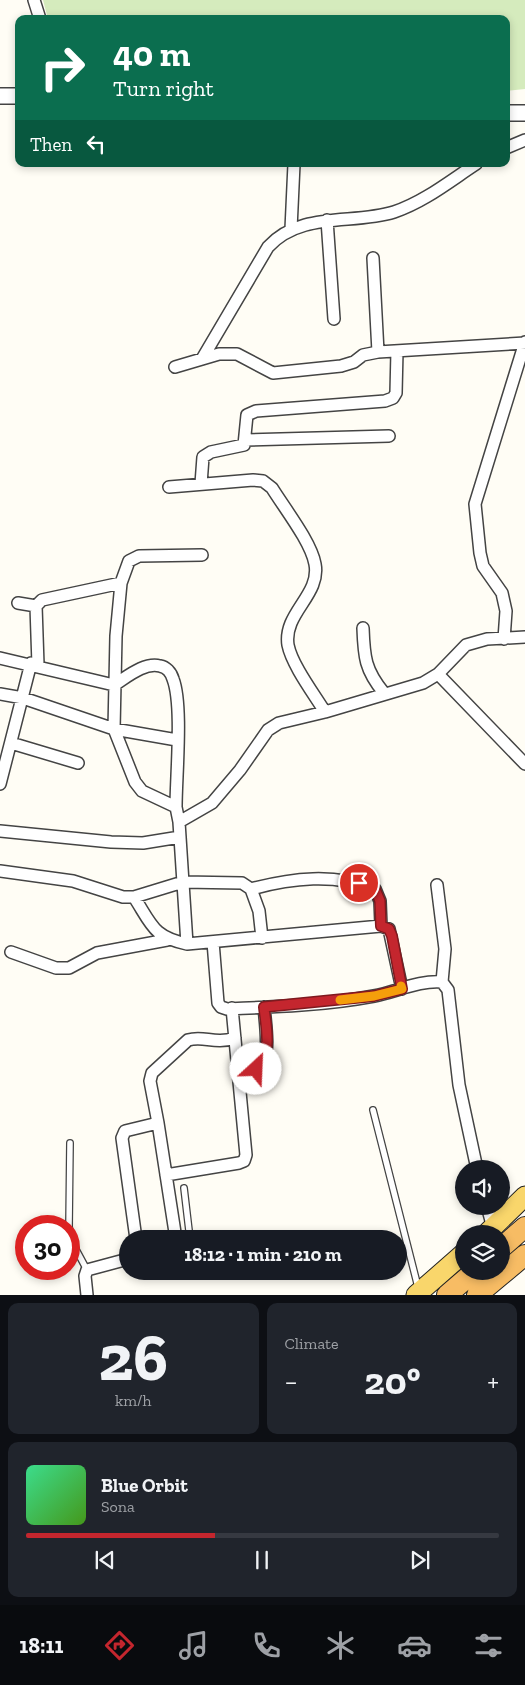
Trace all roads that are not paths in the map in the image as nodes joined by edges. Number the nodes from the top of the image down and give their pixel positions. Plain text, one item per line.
1 (34, 0) edge
2 (39, 15) edge
3 (0, 96) edge
4 (15, 96) edge
5 (510, 113) edge
6 (525, 113) edge
7 (525, 140) edge
8 (510, 146) edge
9 (294, 167) edge
10 (472, 167) edge
11 (327, 220) junction
12 (291, 229) junction
13 (374, 258) dead end
14 (334, 319) dead end
15 (525, 342) edge
16 (397, 351) junction
17 (378, 352) junction
18 (202, 359) junction
19 (175, 367) dead end
20 (390, 436) dead end
21 (245, 440) junction
22 (201, 484) junction
23 (169, 487) dead end
24 (202, 555) dead end
25 (121, 583) junction
26 (18, 603) dead end
27 (36, 606) junction
28 (363, 628) dead end
29 (525, 637) edge
30 (504, 638) junction
31 (0, 658) edge
32 (34, 664) junction
33 (438, 674) junction
34 (114, 685) junction
35 (384, 693) junction
36 (0, 694) edge
37 (23, 698) junction
38 (325, 712) junction
39 (114, 729) junction
40 (177, 740) junction
41 (11, 742) junction
42 (78, 763) dead end
43 (525, 764) edge
44 (0, 784) edge
45 (176, 807) junction
46 (179, 822) junction
47 (0, 831) edge
48 (180, 837) junction
49 (0, 870) edge
50 (183, 882) junction
51 (437, 886) dead end
52 (251, 889) junction
53 (134, 897) junction
54 (381, 926) junction
55 (262, 938) junction
56 (167, 940) junction
57 (213, 942) junction
58 (187, 944) junction
59 (11, 952) dead end
60 (442, 982) junction
61 (402, 989) junction
62 (264, 1007) junction
63 (232, 1008) junction
64 (235, 1038) junction
65 (239, 1075) junction
66 (373, 1110) dead end
67 (158, 1123) junction
68 (70, 1143) dead end
69 (476, 1160) edge
70 (166, 1175) junction
71 (184, 1188) dead end
72 (525, 1196) edge
73 (495, 1225) edge
74 (525, 1227) edge
75 (135, 1230) edge
76 (175, 1230) edge
77 (189, 1230) edge
78 (510, 1240) edge
79 (525, 1255) edge
80 (119, 1261) edge
81 (455, 1261) edge
82 (87, 1270) junction
83 (464, 1280) edge
84 (418, 1293) edge
85 (88, 1295) edge
86 (447, 1295) edge
87 (477, 1295) edge

1 - 2 street
3 - 4 street
5 - 6 street
7 - 8 street
9 - 12 street
10 - 11 street
11 - 12 street
11 - 14 street
12 - 18 street
13 - 17 street
15 - 16 street
15 - 30 street
16 - 17 street
16 - 21 street
17 - 18 street
18 - 19 street
20 - 21 street
21 - 22 street
22 - 23 street
22 - 38 street
24 - 25 street
25 - 27 street
25 - 34 street
26 - 27 street
27 - 32 street
28 - 35 street
29 - 30 street
30 - 33 street
31 - 32 street
32 - 34 street
32 - 37 street
33 - 35 street
33 - 43 street
34 - 39 street
34 - 40 street
35 - 38 street
36 - 37 street
37 - 39 street
37 - 41 street
38 - 46 street
39 - 40 street
39 - 45 street
40 - 45 street
41 - 42 street
41 - 44 street
45 - 46 street
46 - 48 street
47 - 48 street
48 - 50 street
49 - 53 street
50 - 52 street
50 - 53 street
50 - 58 street
51 - 60 street
52 - 54 street
52 - 55 street
53 - 56 street
54 - 55 street
54 - 61 street
55 - 57 street
56 - 58 street
56 - 59 street
57 - 58 street
57 - 63 street
60 - 61 street
60 - 69 street
61 - 62 street
62 - 63 street
62 - 65 street
63 - 64 street
64 - 65 street
64 - 67 street
65 - 70 street
66 - 84 lane
67 - 70 street
67 - 75 street
68 - 82 lane
70 - 76 street
71 - 77 lane
72 - 73 main road
74 - 78 highway
79 - 87 highway
80 - 82 street
81 - 84 main road
82 - 85 street
83 - 86 highway

